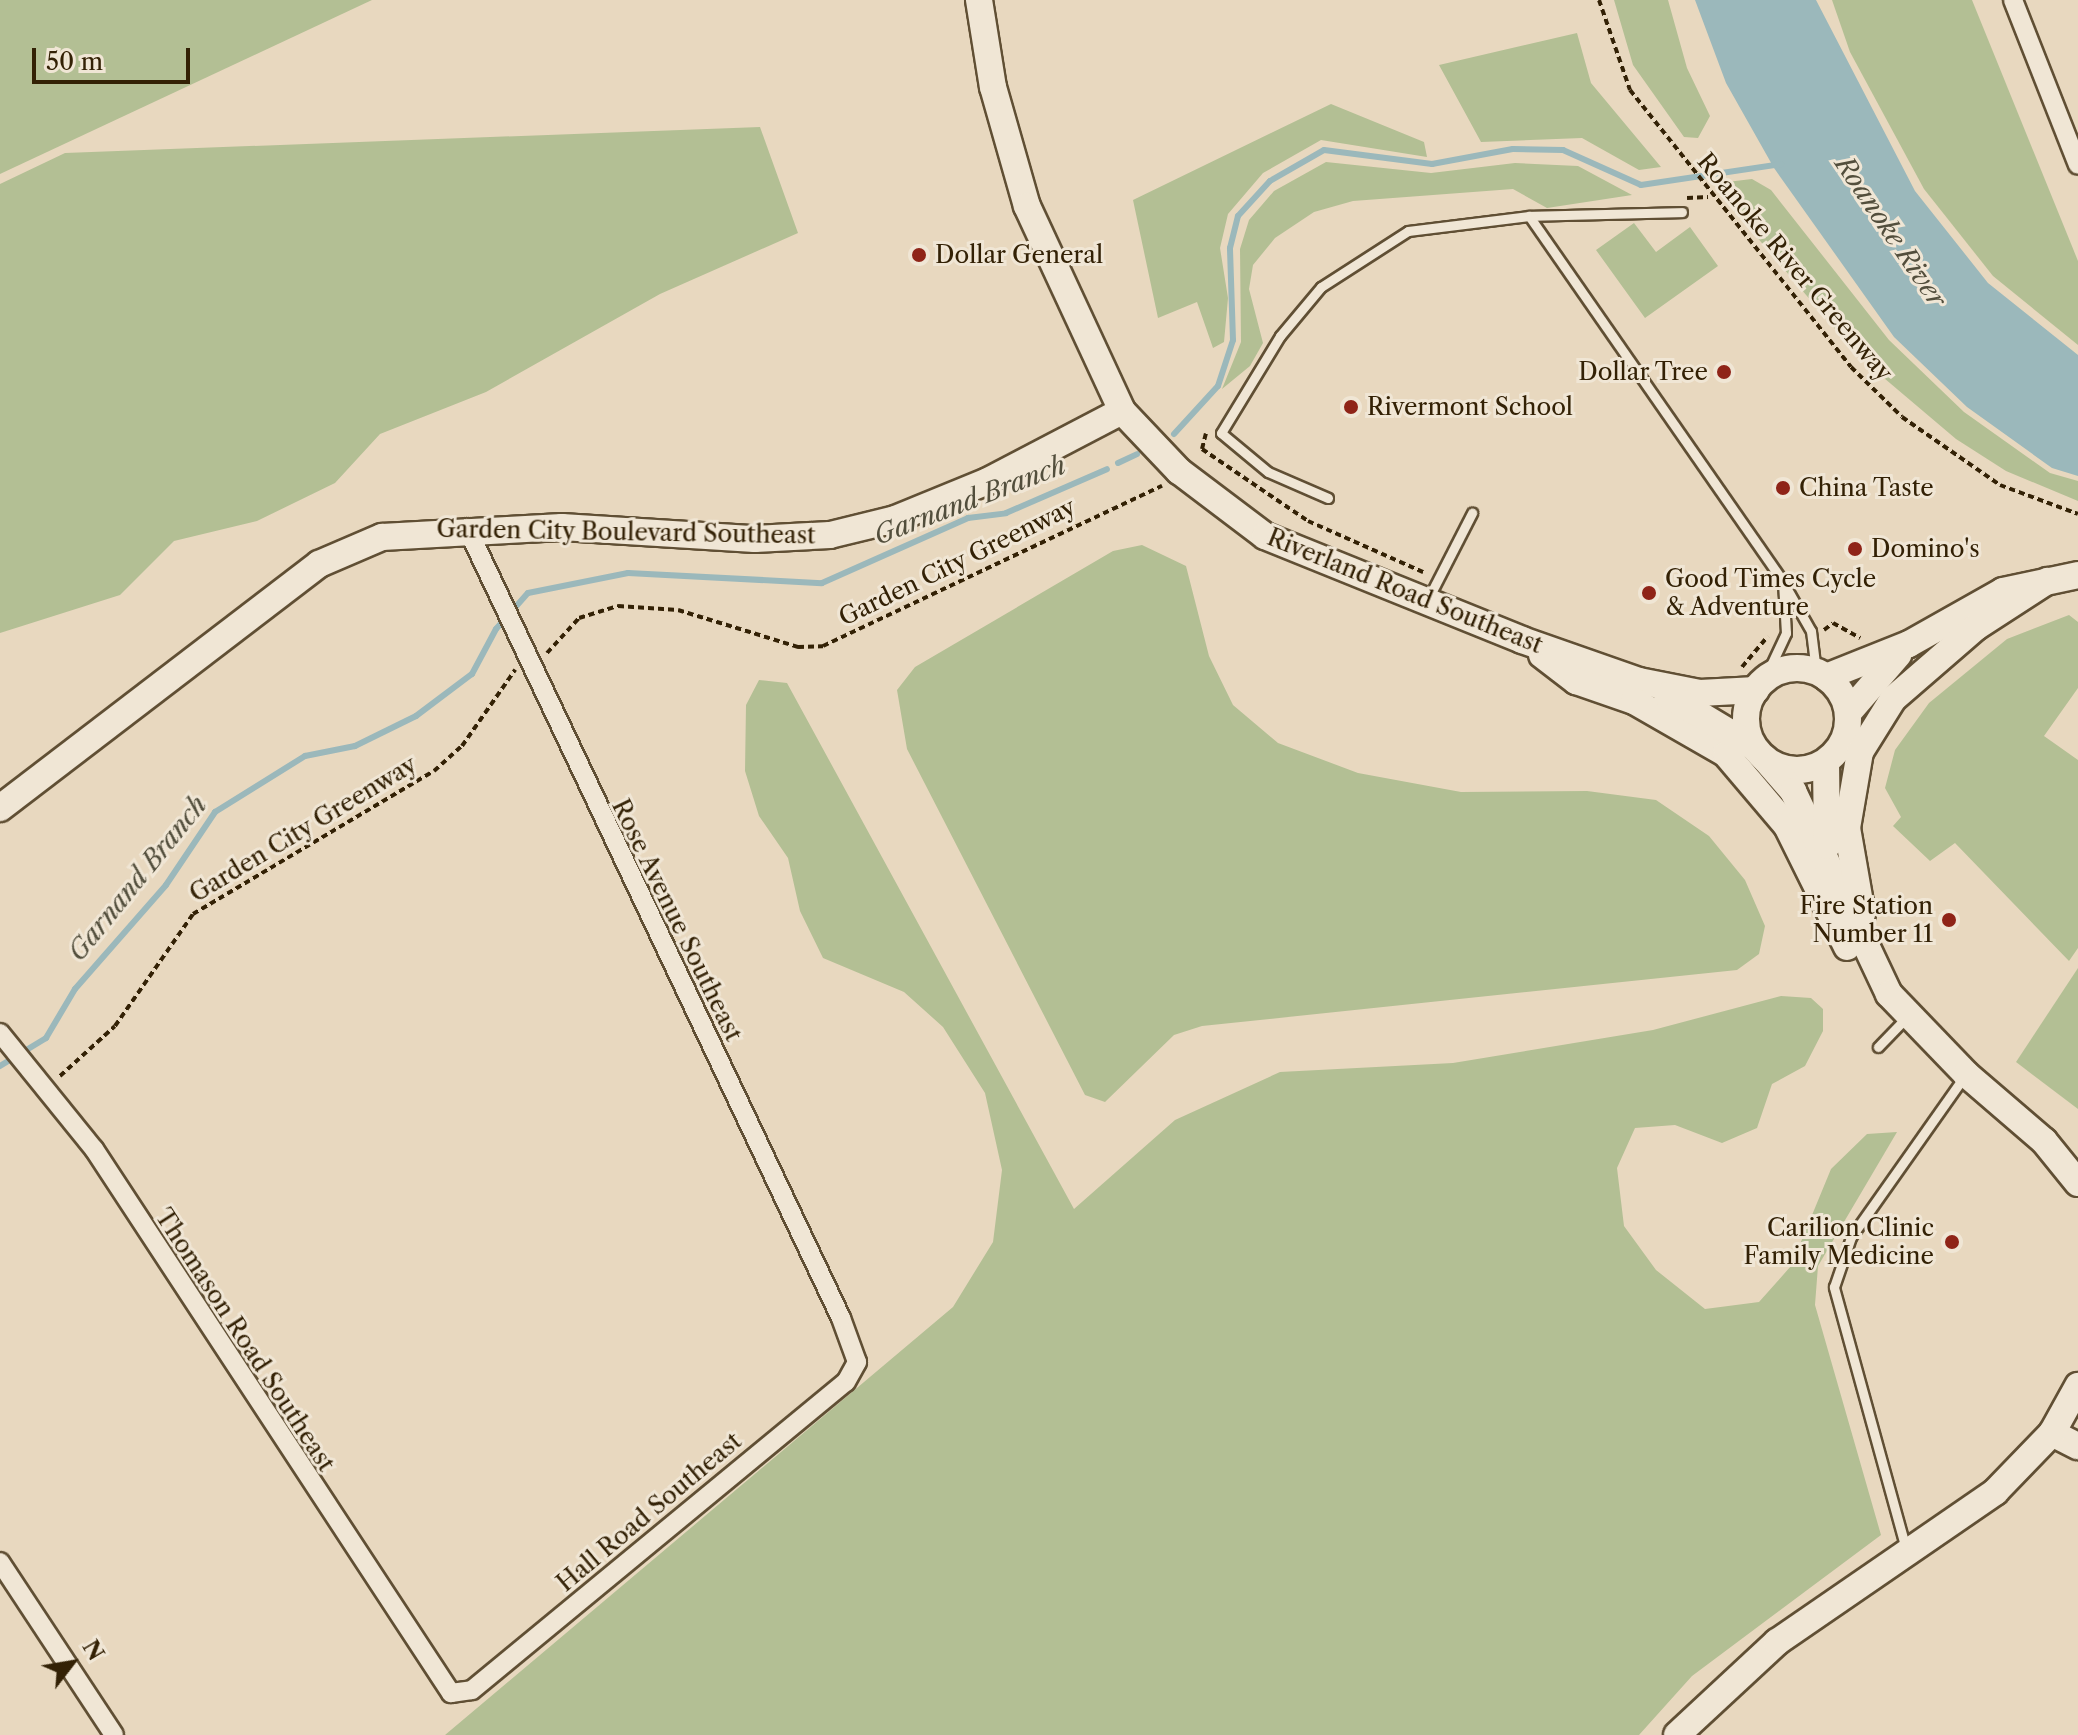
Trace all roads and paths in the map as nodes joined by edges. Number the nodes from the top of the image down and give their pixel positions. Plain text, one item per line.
1 (979, 0) edge
2 (1599, 0) edge
3 (2013, 0) edge
4 (2078, 165) edge
5 (1682, 212) dead end
6 (1529, 216) junction
7 (1122, 411) junction
8 (1202, 449) dead end
9 (1166, 482) dead end
10 (1328, 498) dead end
11 (1472, 513) dead end
12 (2078, 514) edge
13 (467, 528) junction
14 (2078, 575) edge
15 (2047, 581) junction
16 (1783, 582) junction
17 (1432, 590) junction
18 (1811, 631) junction
19 (1786, 633) junction
20 (1870, 638) dead end
21 (1522, 640) junction
22 (1909, 644) junction
23 (541, 656) dead end
24 (518, 668) dead end
25 (1736, 672) dead end
26 (1821, 674) junction
27 (1639, 681) junction
28 (1760, 685) junction
29 (1848, 713) junction
30 (1760, 753) junction
31 (1826, 762) junction
32 (0, 808) edge
33 (1828, 861) junction
34 (1872, 960) junction
35 (1889, 994) junction
36 (1909, 1016) junction
37 (0, 1033) edge
38 (1878, 1047) dead end
39 (1966, 1074) junction
40 (42, 1092) junction
41 (2078, 1183) edge
42 (847, 1332) joint
43 (2078, 1386) edge
44 (2052, 1433) junction
45 (2078, 1446) edge
46 (1906, 1551) junction
47 (0, 1562) edge
48 (438, 1681) joint
49 (114, 1735) edge
50 (1677, 1735) edge

1 - 7 main road, Riverland Road Southeast
2 - 12 path, Roanoke River Greenway
3 - 4 street
5 - 6 lane
6 - 10 lane
6 - 16 lane
7 - 13 main road, Garden City Boulevard Southeast
7 - 17 main road, Riverland Road Southeast
8 - 17 path
9 - 23 path, Garden City Greenway
11 - 17 lane
13 - 32 main road, Garden City Boulevard Southeast
13 - 42 street, Rose Avenue Southeast
14 - 15 main road
15 - 22 main road
15 - 34 main road
16 - 18 lane
16 - 19 lane
17 - 21 main road, Riverland Road Southeast
18 - 20 path
18 - 26 lane
19 - 25 path
19 - 28 lane
21 - 27 main road, Riverland Road Southeast
21 - 35 main road
22 - 26 main road
22 - 29 main road
24 - 40 path, Garden City Greenway
26 - 28 main road
26 - 29 main road
27 - 28 main road, Riverland Road Southeast
27 - 30 main road, Riverland Road Southeast
28 - 30 main road
29 - 31 main road
30 - 31 main road
30 - 33 main road, Riverland Road Southeast
31 - 33 main road, Riverland Road Southeast
33 - 34 main road, Riverland Road Southeast
34 - 35 main road, Riverland Road Southeast
35 - 36 main road, Riverland Road Southeast
36 - 38 lane
36 - 39 main road, Riverland Road Southeast
37 - 40 street, Thomason Road Southeast
39 - 41 main road, Riverland Road Southeast
39 - 46 lane
40 - 48 street, Thomason Road Southeast
42 - 48 street, Hall Road Southeast
43 - 44 main road
44 - 45 main road
44 - 46 main road
46 - 50 main road
47 - 49 street

